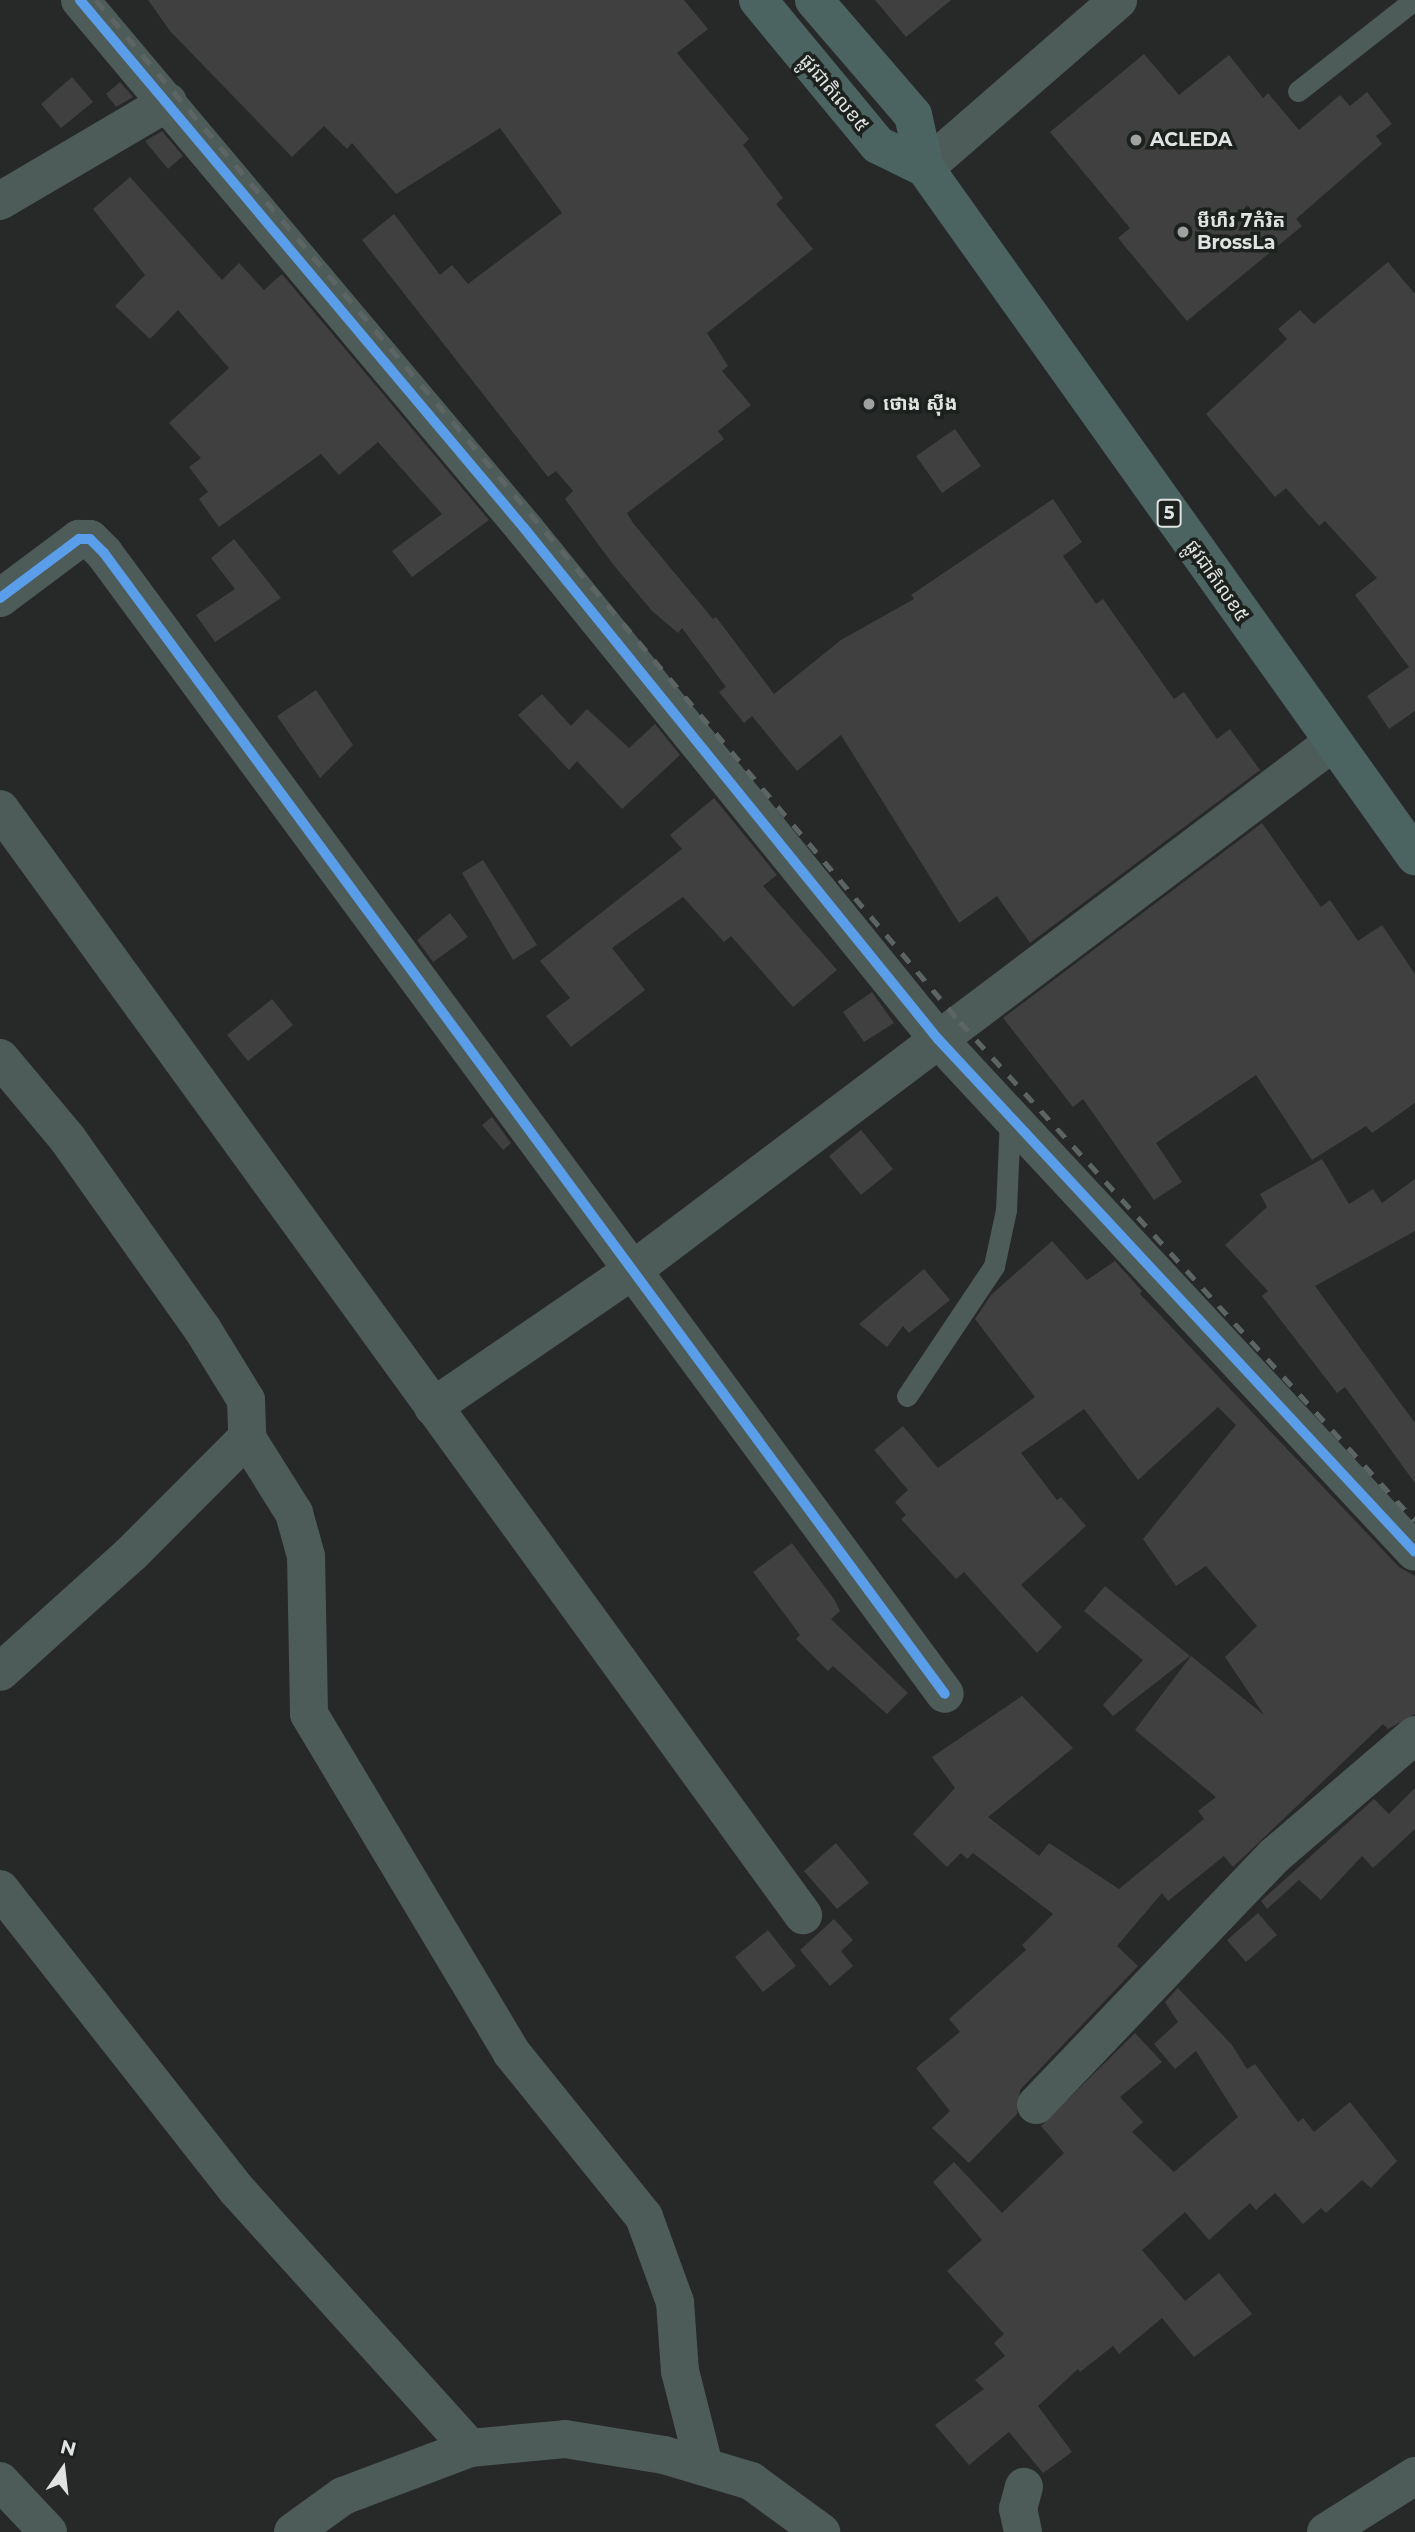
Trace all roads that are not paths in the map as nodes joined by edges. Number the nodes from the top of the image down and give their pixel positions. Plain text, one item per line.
1 (80, 0) edge
2 (758, 0) edge
3 (814, 0) edge
4 (1118, 0) edge
5 (1413, 0) edge
6 (1298, 91) dead end
7 (168, 102) junction
8 (925, 168) junction
9 (0, 201) edge
10 (0, 598) edge
11 (1332, 743) junction
12 (0, 809) edge
13 (1415, 856) edge
14 (938, 1039) junction
15 (0, 1058) edge
16 (1010, 1118) junction
17 (633, 1270) junction
18 (907, 1396) dead end
19 (433, 1407) junction
20 (247, 1438) junction
21 (1415, 1552) edge
22 (0, 1672) edge
23 (945, 1694) dead end
24 (1415, 1735) edge
25 (0, 1889) edge
26 (803, 1915) dead end
27 (1036, 2105) dead end
28 (470, 2448) junction
29 (704, 2466) junction
30 (1415, 2476) edge
31 (0, 2481) edge
32 (1024, 2487) dead end
33 (1330, 2531) edge
34 (48, 2532) edge
35 (293, 2532) edge
36 (821, 2532) edge
37 (1023, 2532) edge

1 - 7 street
2 - 8 highway, ផ្លូវជាតិលេខ៥ / 5
3 - 8 highway, ផ្លូវជាតិលេខ៥ / 5
4 - 8 street
5 - 6 lane
7 - 9 street
7 - 14 street
8 - 11 highway, ផ្លូវជាតិលេខ៥ / 5
10 - 17 street
11 - 13 highway, ផ្លូវជាតិលេខ៥ / 5
11 - 14 street
12 - 19 street
14 - 16 street
14 - 17 street
15 - 20 street
16 - 18 lane
16 - 21 street
17 - 19 street
17 - 23 street
19 - 26 street
20 - 22 street
20 - 29 street
24 - 27 street
25 - 28 street
28 - 29 street
28 - 35 street
29 - 36 street
30 - 33 street
31 - 34 street
32 - 37 street

